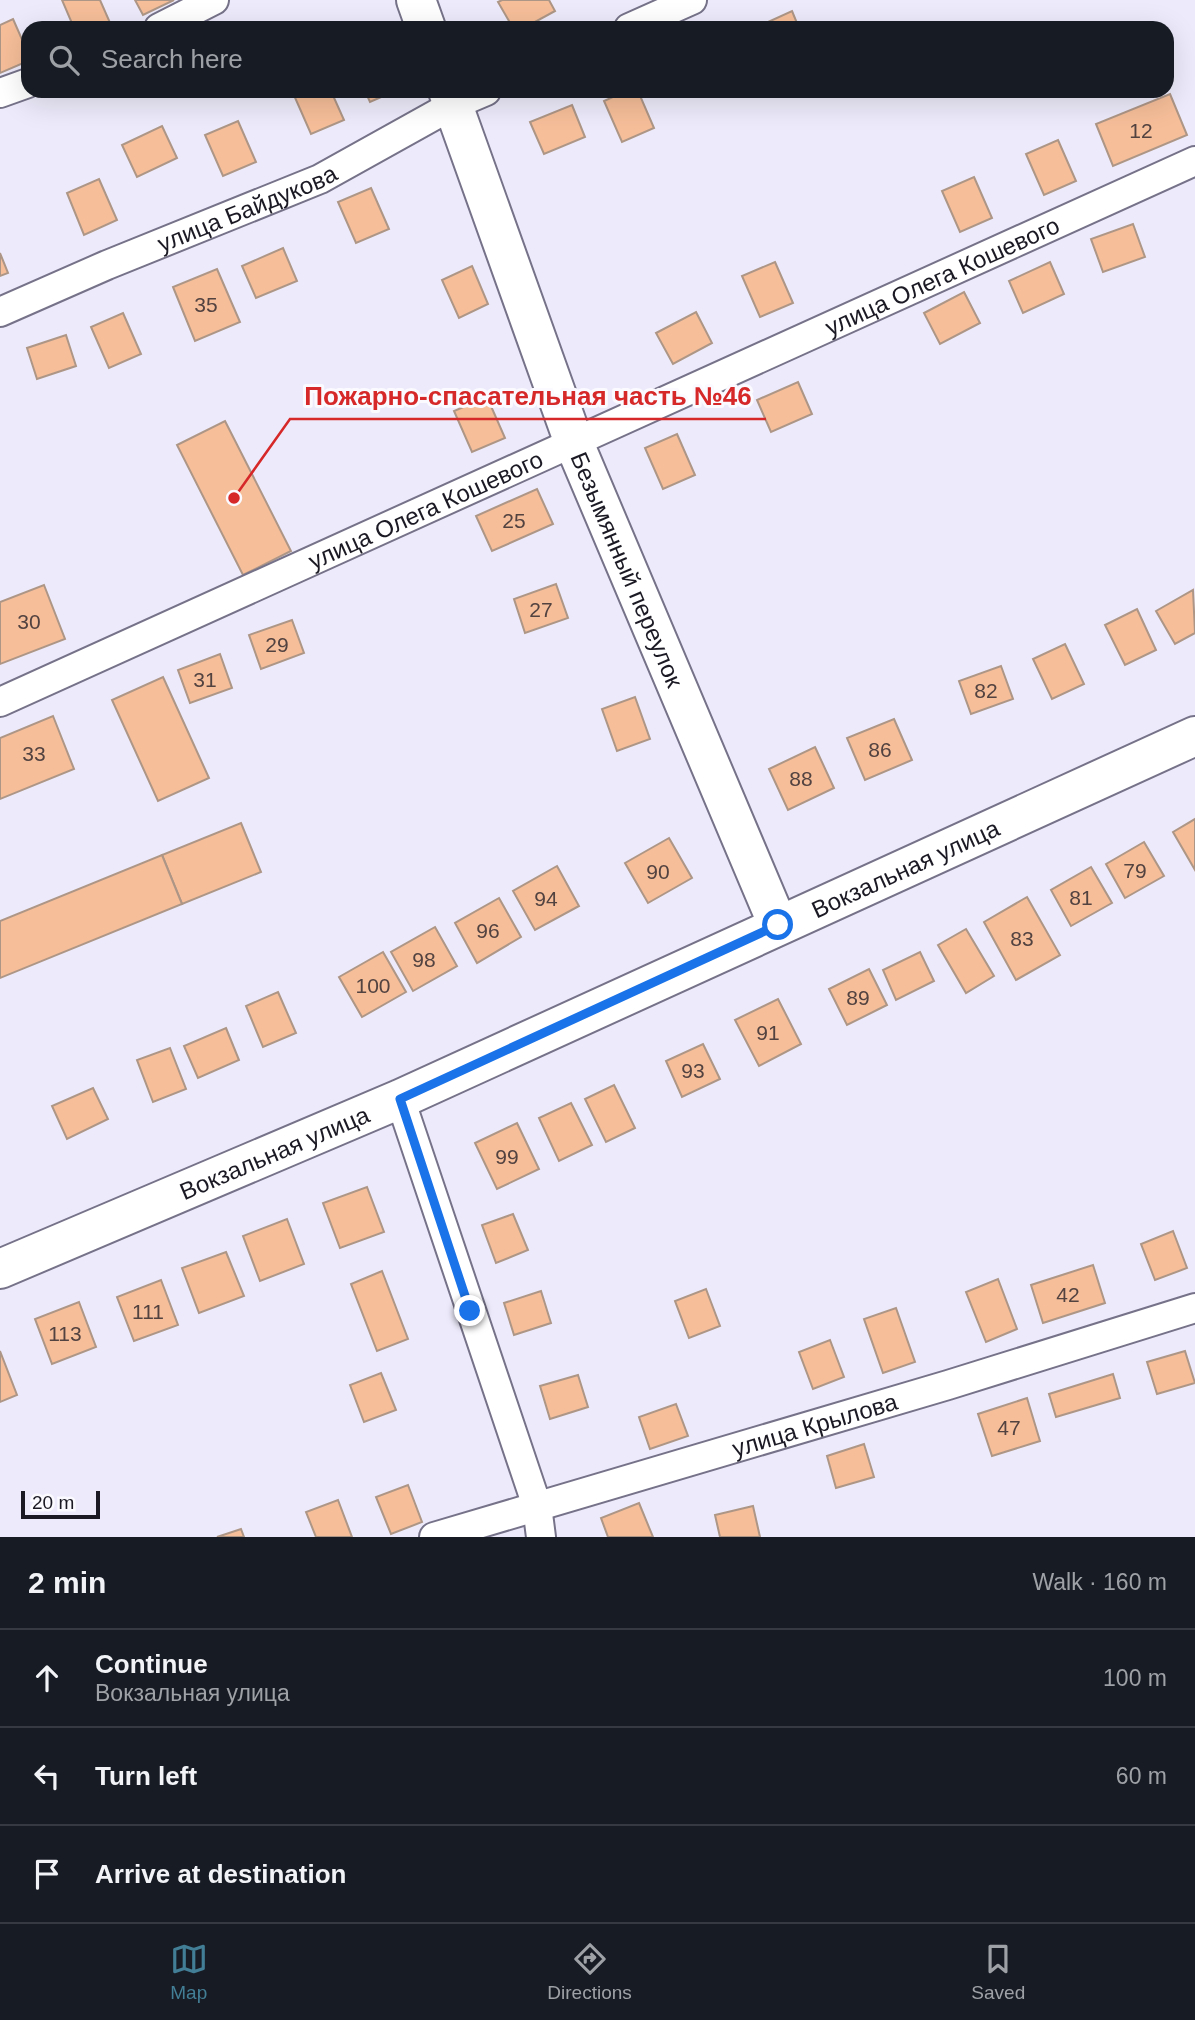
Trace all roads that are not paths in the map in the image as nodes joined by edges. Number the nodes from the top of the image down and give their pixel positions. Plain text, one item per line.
1 (214, 0) edge
2 (416, 0) edge
3 (692, 0) edge
4 (173, 21) edge
5 (424, 21) edge
6 (645, 21) edge
7 (21, 86) edge
8 (0, 93) edge
9 (460, 98) edge
10 (464, 98) edge
11 (1195, 160) edge
12 (0, 312) edge
13 (574, 443) junction
14 (0, 702) edge
15 (1195, 736) edge
16 (778, 925) junction
17 (400, 1099) junction
18 (0, 1269) edge
19 (1195, 1308) edge
20 (537, 1506) junction
21 (434, 1537) edge
22 (541, 1537) edge

1 - 4 street
2 - 5 street
3 - 6 street
7 - 8 street
9 - 12 street, улица Байдукова
10 - 13 street, Безымянный переулок
11 - 13 street, улица Олега Кошевого
13 - 14 street, улица Олега Кошевого
13 - 16 street, Безымянный переулок
15 - 16 street, Вокзальная улица
16 - 17 street, Вокзальная улица
17 - 18 street, Вокзальная улица
17 - 20 street
19 - 20 street, улица Крылова
20 - 21 street, улица Крылова
20 - 22 street

